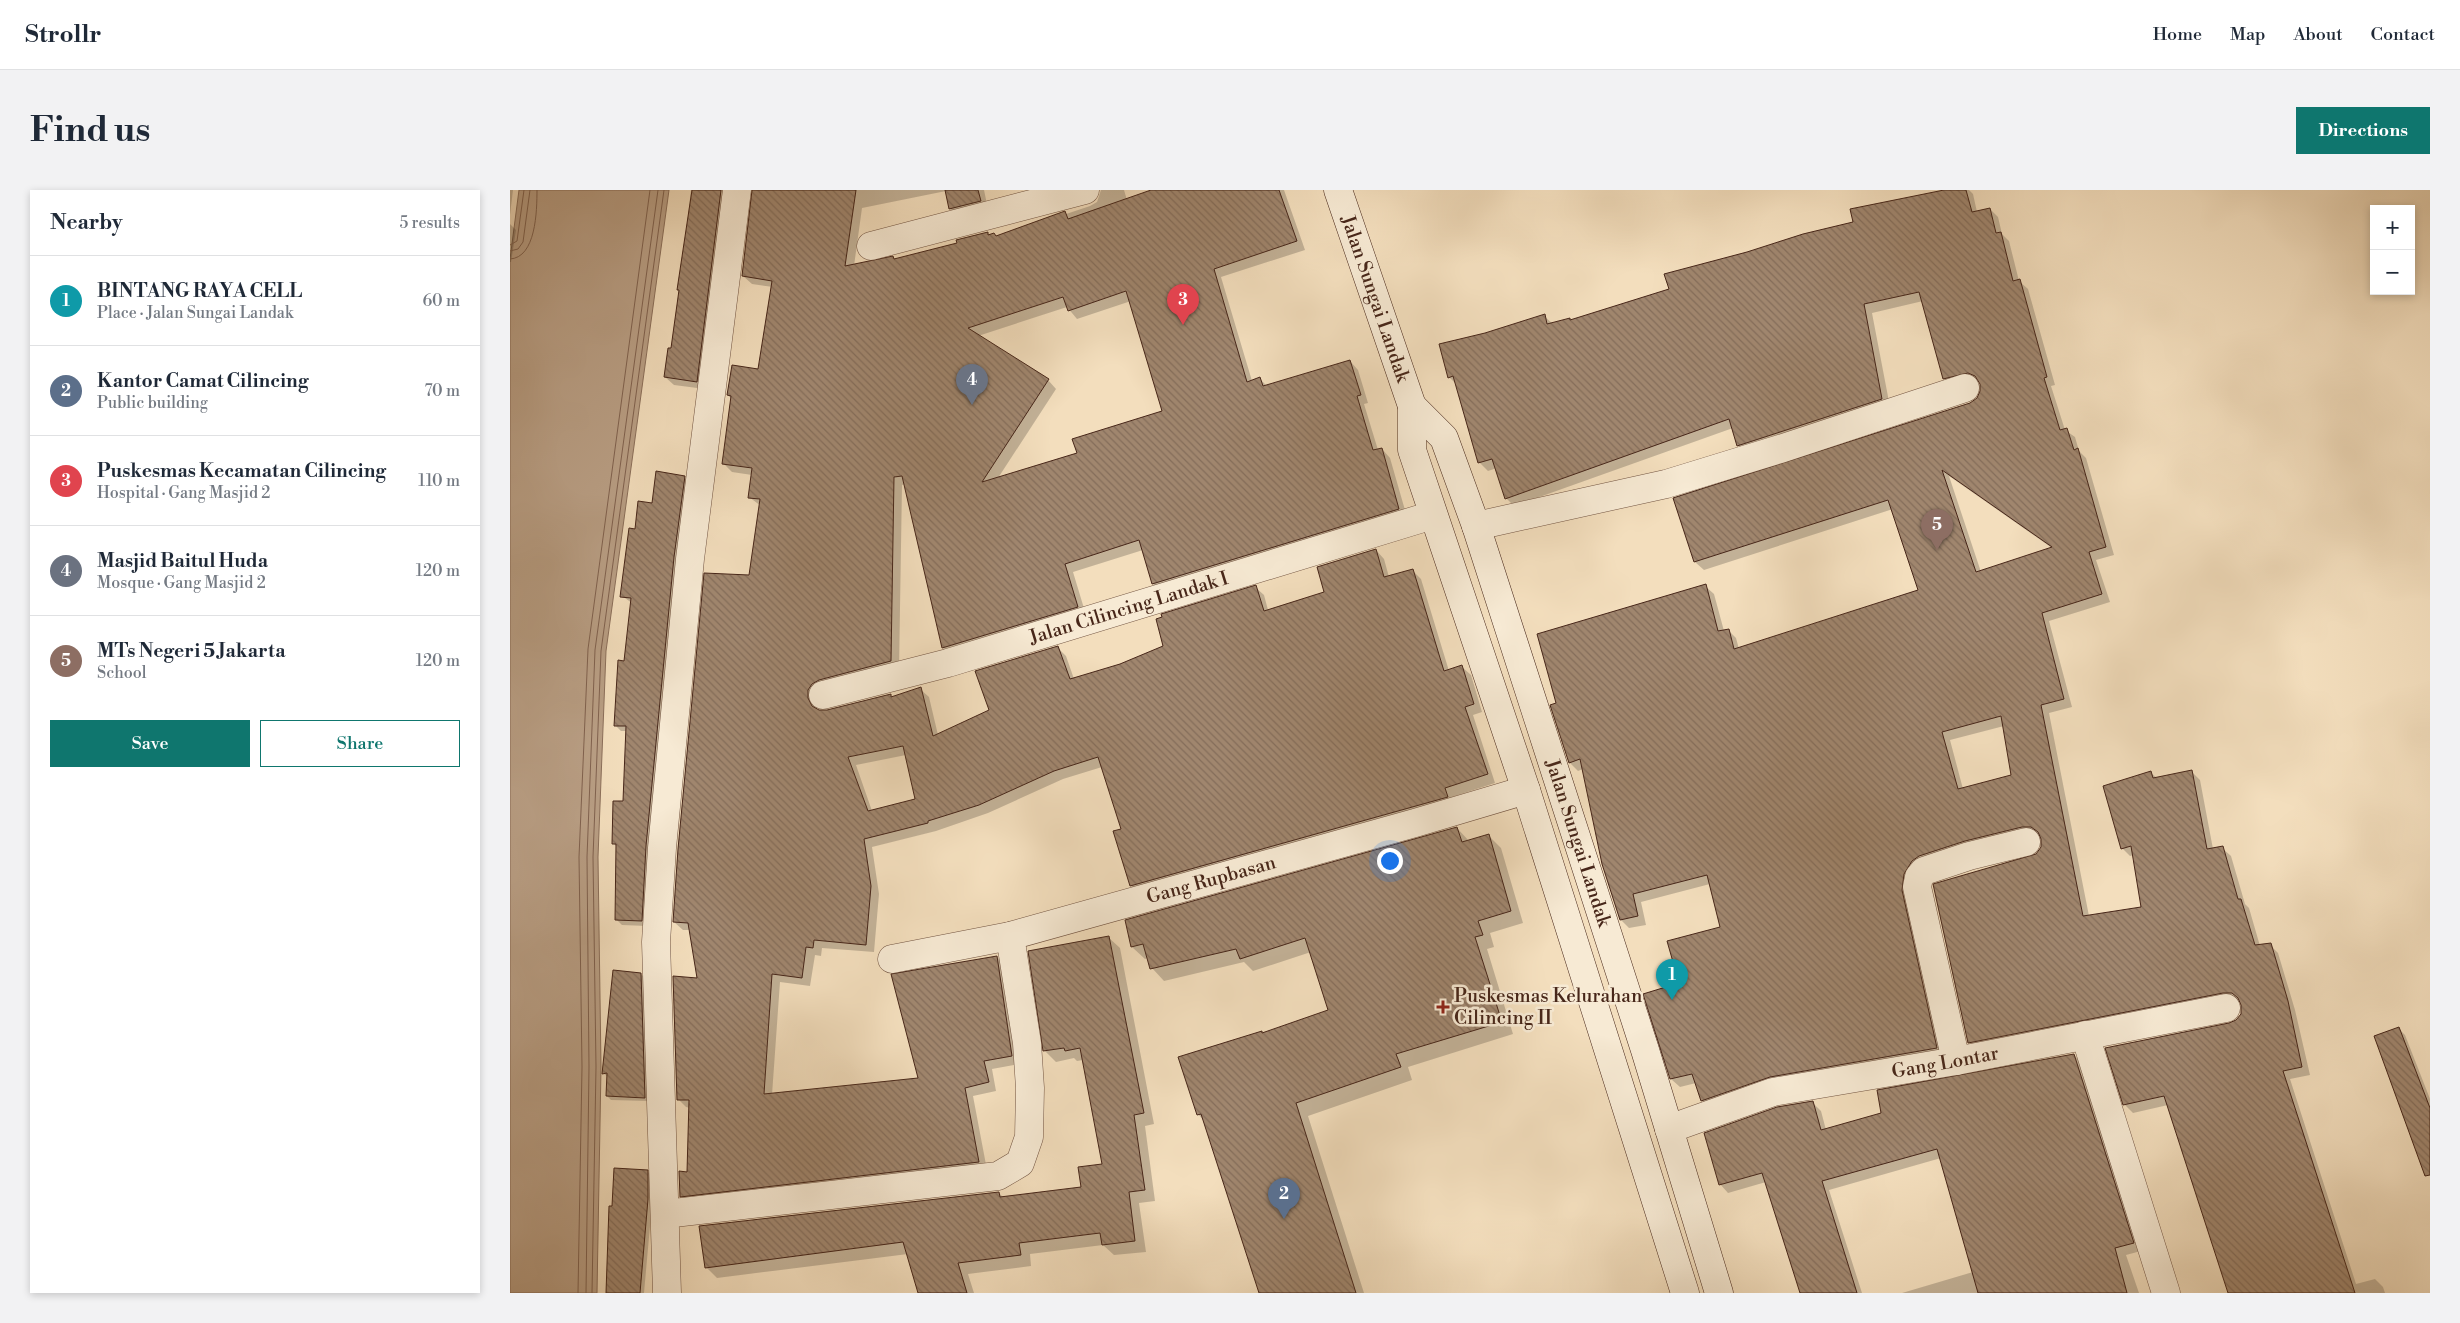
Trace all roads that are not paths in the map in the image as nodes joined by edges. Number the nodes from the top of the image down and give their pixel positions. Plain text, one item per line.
1 (737, 190) edge
2 (1085, 190) edge
3 (1338, 190) edge
4 (871, 246) dead end
5 (1965, 388) dead end
6 (1412, 406) junction
7 (1433, 515) junction
8 (1476, 526) junction
9 (823, 695) dead end
10 (1526, 790) junction
11 (2026, 842) dead end
12 (1010, 936) junction
13 (892, 959) dead end
14 (1626, 992) junction
15 (1593, 1002) junction
16 (2226, 1008) dead end
17 (2085, 1035) junction
18 (1956, 1061) junction
19 (1669, 1129) junction
20 (665, 1214) junction
21 (667, 1293) edge
22 (1686, 1293) edge
23 (1719, 1293) edge
24 (2166, 1293) edge

1 - 20 street
2 - 4 street
3 - 6 street, Jalan Sungai Landak
5 - 8 street
6 - 7 street, Jalan Sungai Landak
6 - 8 street, Jalan Sungai Landak
7 - 9 street, Jalan Cilincing Landak I
7 - 10 street, Jalan Sungai Landak
8 - 14 street, Jalan Sungai Landak
10 - 12 street, Gang Rupbasan
10 - 15 street, Jalan Sungai Landak
11 - 18 street
12 - 13 street, Gang Rupbasan
12 - 20 street
14 - 15 street
14 - 19 street, Jalan Sungai Landak
15 - 22 street, Jalan Sungai Landak
16 - 17 street, Gang Lontar
17 - 18 street, Gang Lontar
17 - 24 street
18 - 19 street, Gang Lontar
19 - 23 street, Jalan Sungai Landak
20 - 21 street

